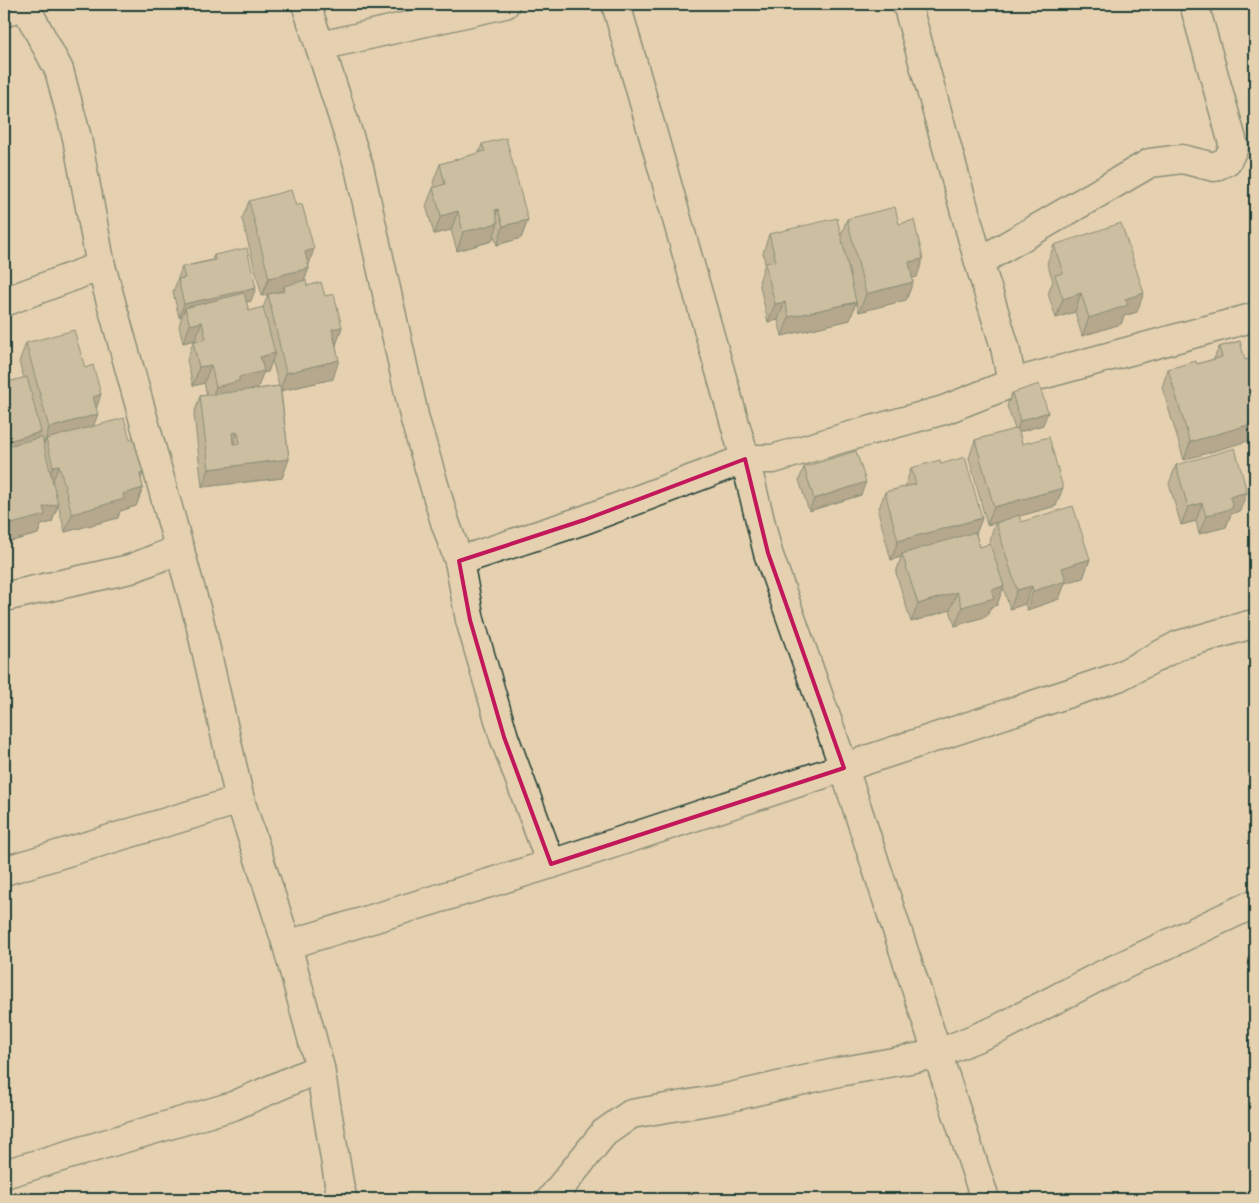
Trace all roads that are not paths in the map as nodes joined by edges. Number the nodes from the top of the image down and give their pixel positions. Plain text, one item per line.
1 (306, 4) edge
2 (505, 4) edge
3 (616, 4) edge
4 (907, 4) edge
5 (1194, 4) edge
6 (18, 7) edge
7 (320, 46) junction
8 (979, 262) junction
9 (101, 266) junction
10 (4, 302) edge
11 (1255, 317) edge
12 (1012, 383) junction
13 (745, 459) junction
14 (180, 549) junction
15 (459, 560) junction
16 (4, 597) edge
17 (1255, 625) edge
18 (844, 768) junction
19 (240, 800) junction
20 (551, 864) junction
21 (4, 871) edge
22 (1255, 904) edge
23 (287, 945) junction
24 (937, 1054) junction
25 (320, 1068) junction
26 (4, 1174) edge
27 (343, 1199) edge
28 (551, 1199) edge
29 (985, 1199) edge

1 - 7 street
2 - 7 street
3 - 13 street
4 - 8 street
5 - 8 street
6 - 9 street
7 - 15 street
8 - 12 street
9 - 10 street
9 - 14 street
11 - 12 street
12 - 13 street
13 - 15 street
13 - 18 street
14 - 16 street
14 - 19 street
15 - 20 street
17 - 18 street
18 - 20 street
18 - 24 street
19 - 21 street
19 - 23 street
20 - 23 street
22 - 24 street
23 - 25 street
24 - 28 street
24 - 29 street
25 - 26 street
25 - 27 street

